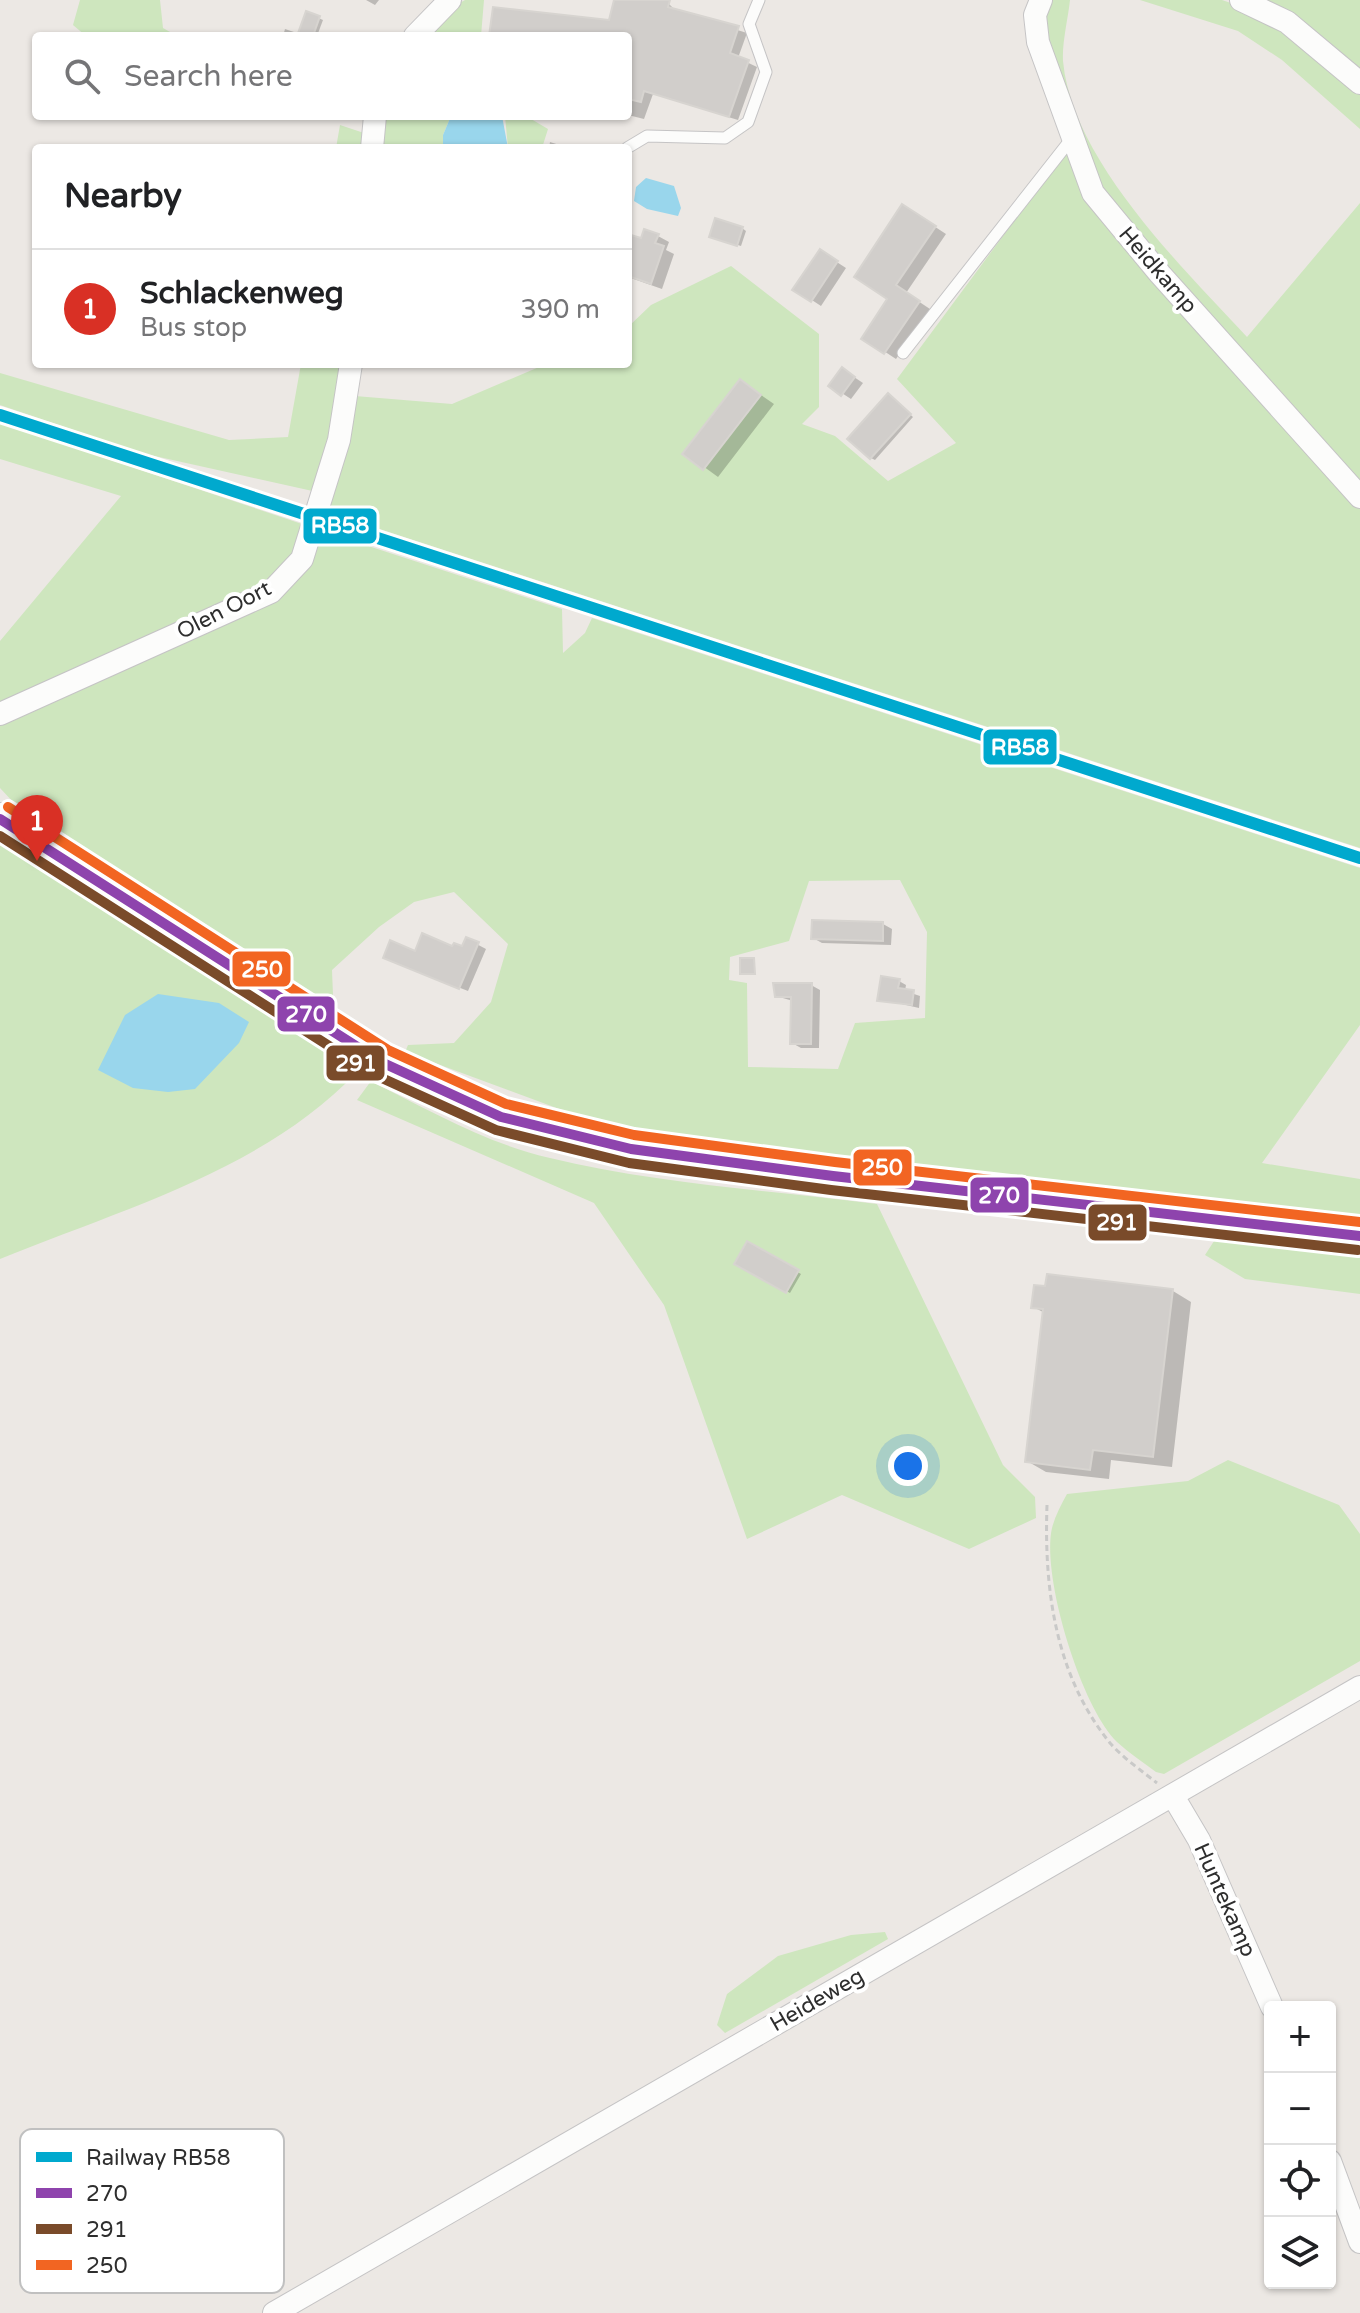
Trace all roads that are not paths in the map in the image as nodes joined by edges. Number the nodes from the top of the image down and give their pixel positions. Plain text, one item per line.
1 (450, 0) edge
2 (759, 0) edge
3 (1241, 0) edge
4 (1033, 5) edge
5 (419, 32) edge
6 (1360, 83) edge
7 (375, 120) edge
8 (1072, 138) junction
9 (372, 144) edge
10 (632, 145) edge
11 (903, 353) dead end
12 (350, 368) edge
13 (1360, 497) edge
14 (0, 714) edge
15 (0, 819) edge
16 (1360, 1236) edge
17 (1360, 1687) edge
18 (1173, 1796) junction
19 (1269, 2001) edge
20 (1336, 2177) edge
21 (1360, 2242) edge
22 (274, 2313) edge

1 - 5 street
2 - 10 lane
3 - 6 street
4 - 8 street, Heidkamp
7 - 9 street
8 - 11 lane
8 - 13 street, Heidkamp
12 - 14 street, Olen Oort
15 - 16 main road
17 - 18 street, Heideweg
18 - 19 street, Huntekamp
18 - 22 street, Heideweg
20 - 21 street

